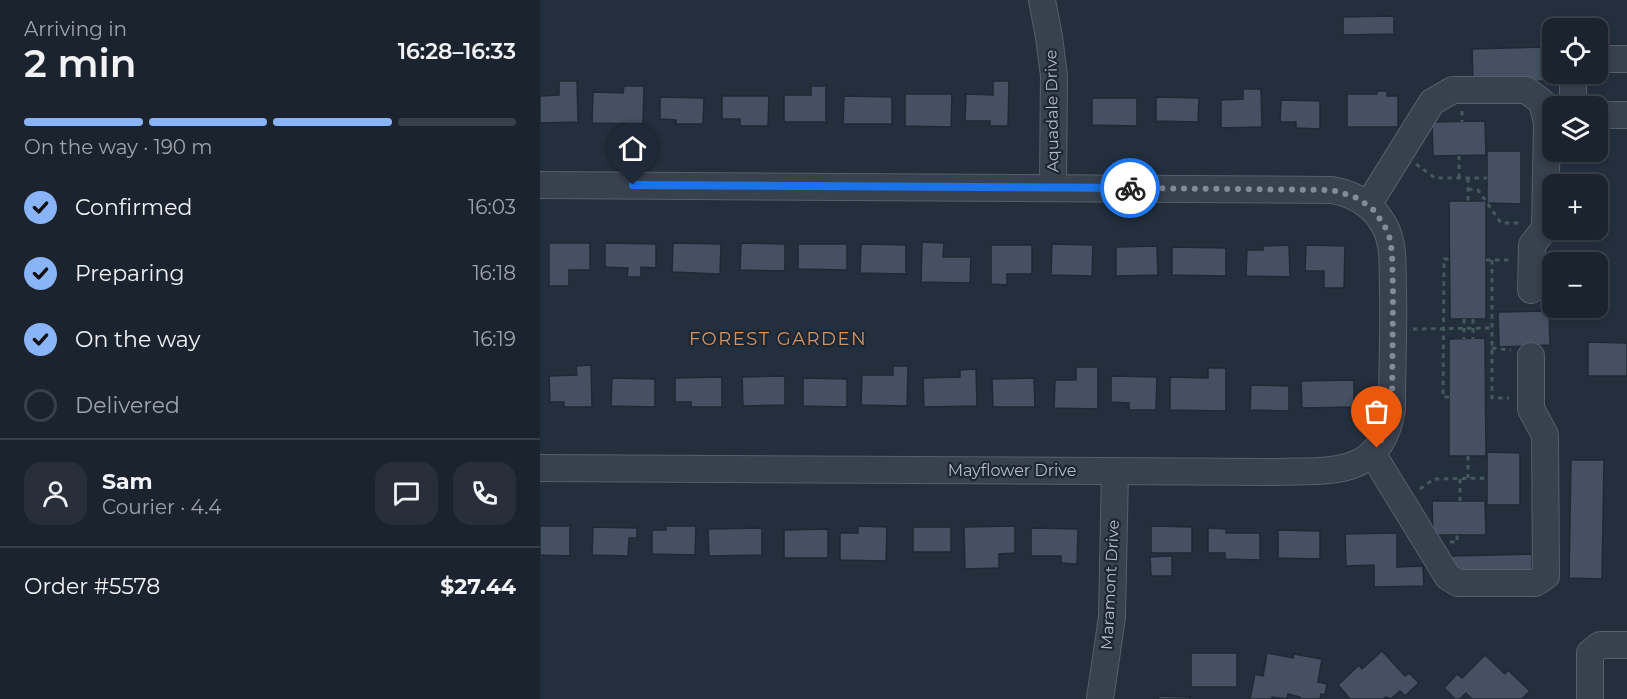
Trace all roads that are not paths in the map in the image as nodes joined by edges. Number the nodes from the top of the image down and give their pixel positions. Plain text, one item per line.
1 (1042, 0) edge
2 (1608, 59) edge
3 (1627, 59) edge
4 (1608, 115) edge
5 (1627, 116) edge
6 (540, 185) edge
7 (1053, 187) junction
8 (1368, 205) junction
9 (1531, 290) dead end
10 (1531, 356) dead end
11 (1371, 453) junction
12 (540, 468) edge
13 (1114, 471) junction
14 (1627, 645) edge
15 (1100, 699) edge
16 (1590, 699) edge

1 - 7 street, Aquadale Drive
2 - 3 street
4 - 5 street
6 - 7 street
7 - 8 street
8 - 9 street
8 - 11 street, Mayflower Drive
10 - 11 street
11 - 13 street, Mayflower Drive
12 - 13 street, Mayflower Drive
13 - 15 street, Maramont Drive
14 - 16 street

